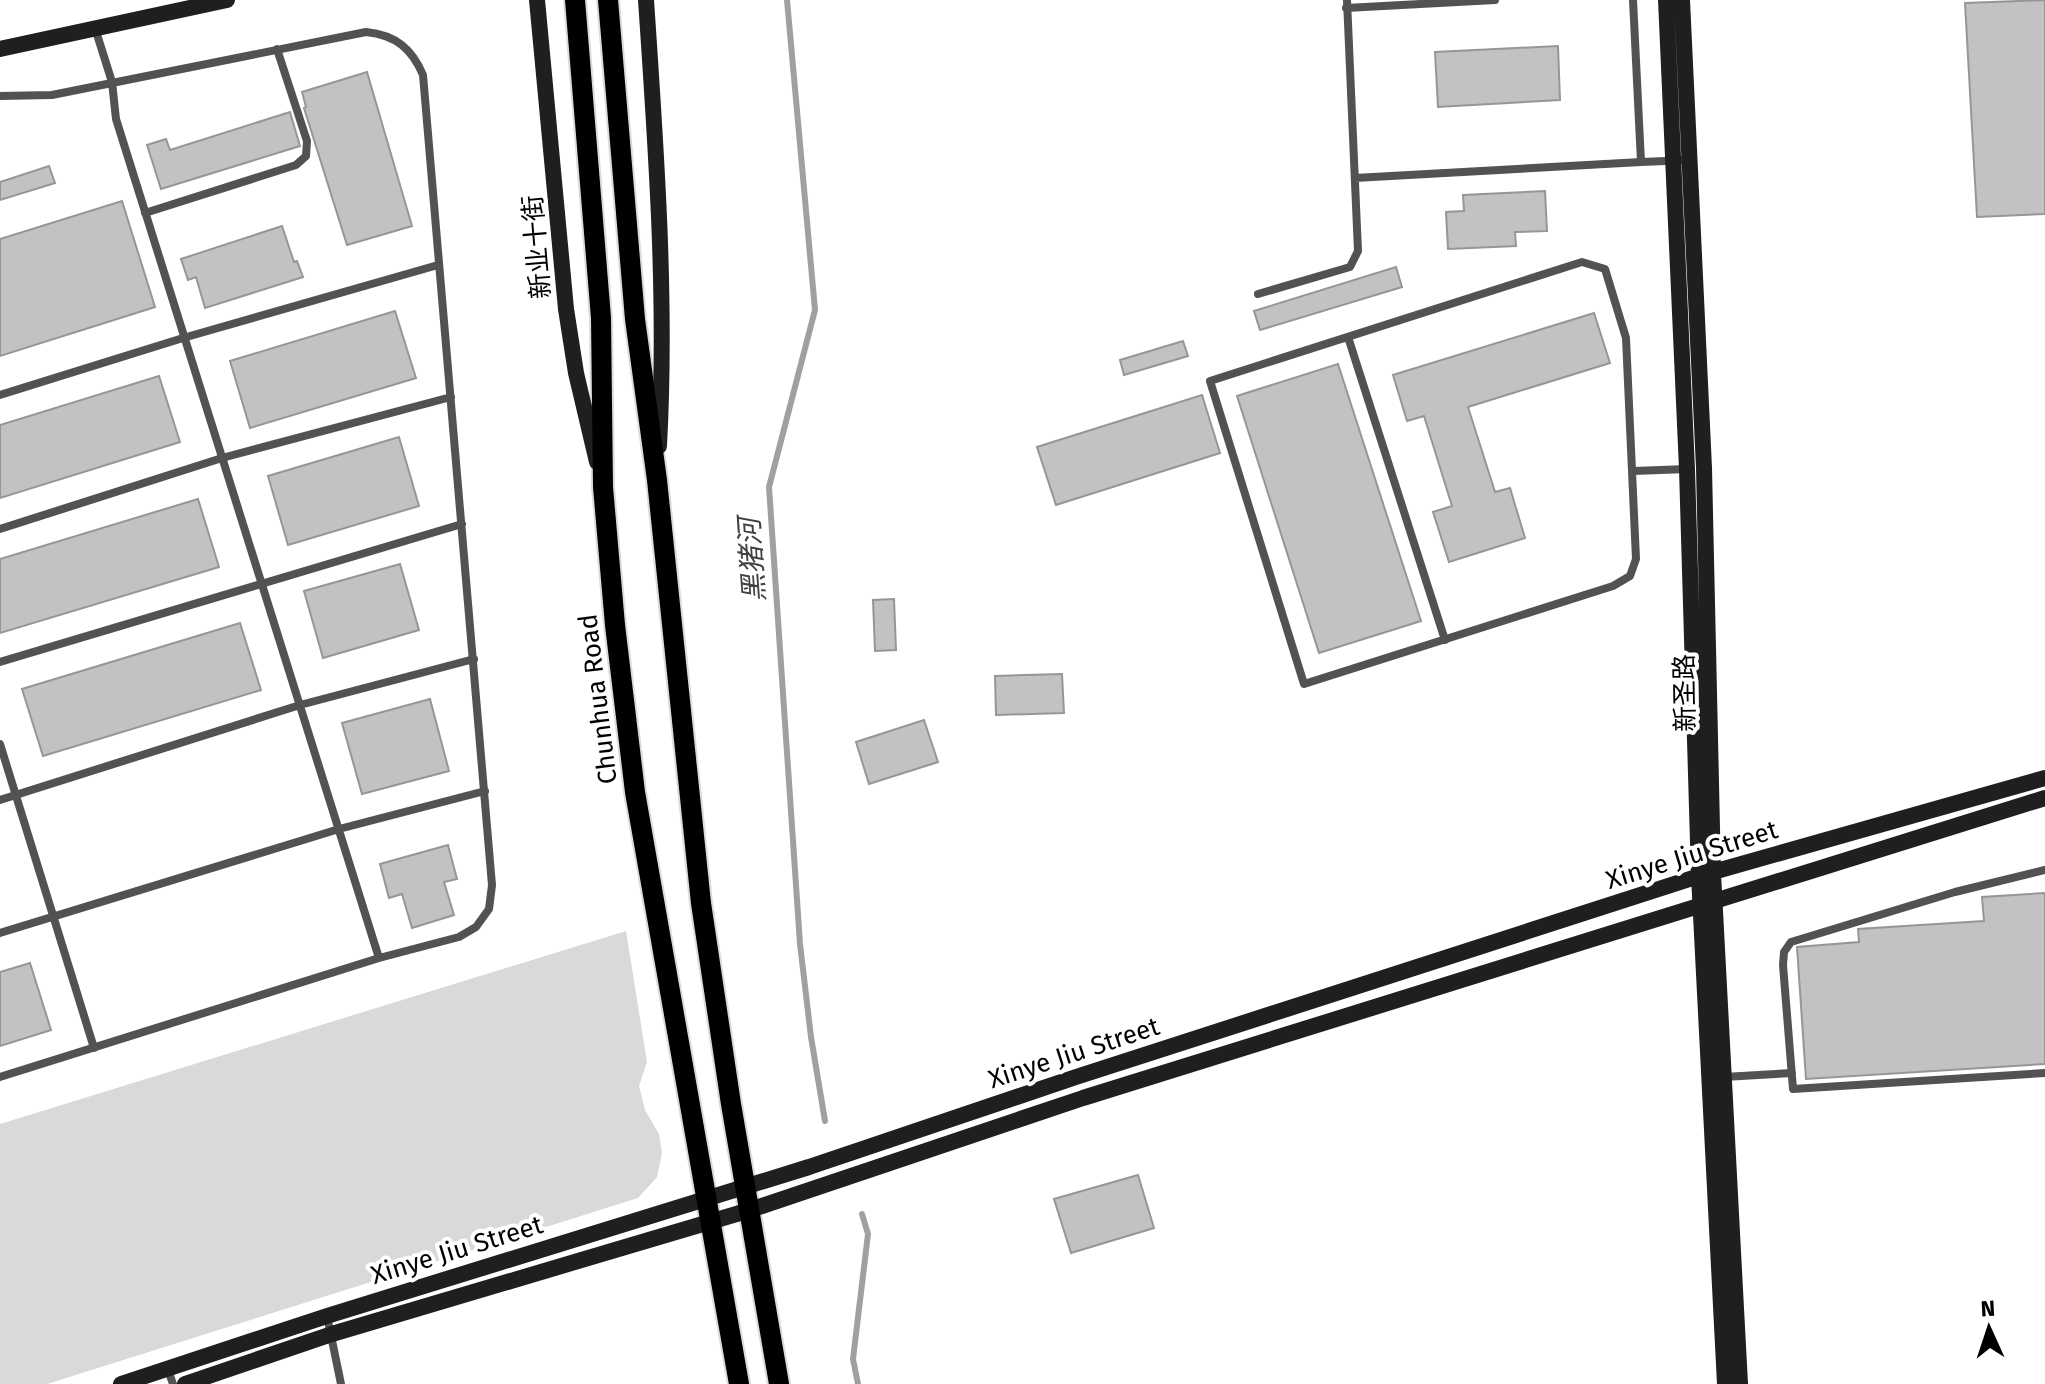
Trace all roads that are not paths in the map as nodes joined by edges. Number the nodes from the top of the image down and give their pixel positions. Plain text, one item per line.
1 (227, 0) edge
2 (537, 0) edge
3 (575, 0) edge
4 (608, 0) edge
5 (646, 0) edge
6 (1495, 0) edge
7 (1633, 0) edge
8 (1666, 0) edge
9 (1682, 0) edge
10 (1346, 4) edge
11 (95, 28) junction
12 (0, 49) edge
13 (277, 49) junction
14 (112, 82) junction
15 (0, 96) edge
16 (1682, 161) junction
17 (1641, 162) junction
18 (1355, 178) junction
19 (145, 213) junction
20 (438, 265) junction
21 (1258, 294) dead end
22 (1348, 337) junction
23 (183, 338) junction
24 (0, 395) edge
25 (451, 397) junction
26 (222, 458) junction
27 (1696, 468) junction
28 (1633, 471) junction
29 (657, 480) junction
30 (603, 487) junction
31 (462, 524) junction
32 (0, 529) edge
33 (262, 581) junction
34 (1445, 640) junction
35 (474, 659) junction
36 (0, 662) edge
37 (300, 705) junction
38 (0, 744) edge
39 (2045, 778) edge
40 (485, 791) junction
41 (16, 795) junction
42 (2045, 798) edge
43 (0, 800) edge
44 (339, 829) junction
45 (2045, 870) edge
46 (1706, 875) junction
47 (1708, 902) junction
48 (53, 916) junction
49 (0, 933) edge
50 (379, 958) junction
51 (94, 1048) junction
52 (1792, 1073) junction
53 (2045, 1073) edge
54 (0, 1077) edge
55 (1718, 1078) junction
56 (745, 1186) junction
57 (706, 1197) junction
58 (750, 1210) junction
59 (711, 1222) junction
60 (327, 1316) junction
61 (332, 1334) junction
62 (171, 1377) edge
63 (121, 1384) edge
64 (185, 1384) edge
65 (341, 1384) edge
66 (739, 1384) edge
67 (779, 1384) edge
68 (1725, 1384) edge
69 (1740, 1384) edge

1 - 11 street
2 - 30 street, 新业十街
3 - 30 main road, Chunhua Road
4 - 29 main road
5 - 29 street
6 - 10 lane
7 - 17 lane
8 - 16 street, 新圣路
9 - 16 street, 新圣路
10 - 18 lane
11 - 12 street
11 - 14 lane
13 - 14 lane
13 - 19 lane
13 - 20 lane
14 - 15 lane
14 - 19 lane
16 - 17 lane
16 - 27 street, 新圣路
17 - 18 lane
18 - 21 lane
19 - 23 lane
20 - 23 lane
20 - 25 lane
22 - 28 lane
22 - 34 lane
22 - 34 lane
23 - 24 lane
23 - 26 lane
25 - 26 lane
25 - 31 lane
26 - 32 lane
26 - 33 lane
27 - 28 lane
27 - 46 street, 新圣路
28 - 34 lane
29 - 56 main road
30 - 57 main road, Chunhua Road
31 - 33 lane
31 - 35 lane
33 - 36 lane
33 - 37 lane
35 - 37 lane
35 - 40 lane
37 - 41 lane
37 - 44 lane
38 - 41 lane
39 - 46 street, Xinye Jiu Street
40 - 44 lane
40 - 50 lane
41 - 43 lane
41 - 48 lane
42 - 47 street, Xinye Jiu Street
44 - 48 lane
44 - 50 lane
45 - 52 lane
46 - 47 street, 新圣路
46 - 56 street, Xinye Jiu Street
47 - 55 street, 新圣路
47 - 58 street, Xinye Jiu Street
48 - 49 lane
48 - 51 lane
50 - 51 lane
51 - 54 lane
52 - 53 lane
52 - 55 lane
55 - 68 street, 新圣路
55 - 69 street, 新圣路
56 - 57 street, Xinye Jiu Street
56 - 58 main road
57 - 59 main road, Chunhua Road
57 - 60 street, Xinye Jiu Street
58 - 59 street, Xinye Jiu Street
58 - 67 main road
59 - 61 street, Xinye Jiu Street
59 - 66 main road, Chunhua Road
60 - 61 lane
60 - 62 street, Xinye Jiu Street
61 - 64 street, Xinye Jiu Street
61 - 65 lane
62 - 63 street, Xinye Jiu Street

